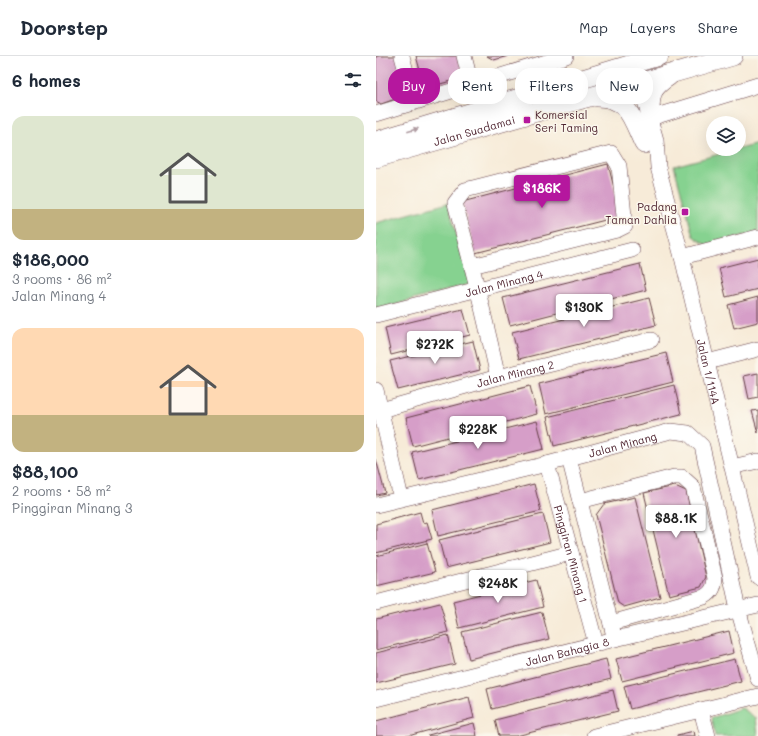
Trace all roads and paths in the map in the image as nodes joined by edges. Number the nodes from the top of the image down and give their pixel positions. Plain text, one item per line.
1 (402, 56) edge
2 (464, 56) edge
3 (566, 56) edge
4 (659, 56) edge
5 (733, 56) edge
6 (529, 61) edge
7 (628, 65) junction
8 (405, 68) edge
9 (467, 68) edge
10 (629, 68) edge
11 (507, 70) edge
12 (672, 74) junction
13 (653, 80) edge
14 (758, 85) edge
15 (596, 96) edge
16 (592, 97) junction
17 (408, 104) edge
18 (637, 104) edge
19 (643, 104) edge
20 (376, 114) edge
21 (650, 118) junction
22 (376, 141) edge
23 (644, 144) junction
24 (376, 158) edge
25 (658, 167) junction
26 (758, 238) edge
27 (632, 250) dead end
28 (682, 257) junction
29 (472, 266) junction
30 (479, 289) junction
31 (376, 315) edge
32 (651, 340) dead end
33 (758, 349) edge
34 (707, 362) junction
35 (498, 376) junction
36 (376, 390) edge
37 (381, 410) junction
38 (570, 458) junction
39 (758, 461) edge
40 (547, 464) junction
41 (732, 467) junction
42 (401, 498) junction
43 (580, 501) junction
44 (376, 505) edge
45 (752, 523) edge
46 (571, 553) junction
47 (758, 577) edge
48 (376, 603) edge
49 (758, 605) edge
50 (738, 609) junction
51 (611, 623) junction
52 (615, 639) junction
53 (596, 644) junction
54 (758, 679) edge
55 (758, 696) edge
56 (376, 700) edge
57 (701, 710) junction
58 (594, 736) edge
59 (708, 736) edge

1 - 8 street
2 - 9 street
3 - 6 street
4 - 7 main road, Jalan Suadamai
5 - 12 main road, Jalan Suadamai
6 - 11 street
7 - 10 street, Jalan 1/114A
22 -> 7 main road, Jalan Suadamai
12 - 13 main road, Jalan Suadamai
12 - 21 main road
14 - 21 street
15 - 16 main road, Jalan Suadamai
16 - 23 main road
16 - 24 main road, Jalan Suadamai
17 - 20 street
18 - 23 street, Jalan 1/114A
19 - 21 street, Jalan 1/114A
21 - 25 street, Jalan 1/114A
23 - 25 street, Jalan 1/114A
25 - 28 street, Jalan 1/114A
26 - 28 street
27 - 30 street, Jalan Minang 4
28 - 34 street, Jalan 1/114A
29 - 29 street
29 - 30 street
30 - 31 street, Jalan Minang 4
30 - 35 street
32 - 35 street, Jalan Minang 2
33 - 34 street
34 - 41 street, Jalan 1/114A
35 - 37 street, Jalan Minang 2
36 - 37 street
37 - 42 street
38 - 40 street, Jalan Minang
38 - 43 street
38 - 50 street, Jalan Minang
39 - 41 street
40 - 42 street, Jalan Minang
40 - 46 street, Pinggiran Minang 1
41 - 45 street, Jalan 1/114A
42 - 44 street, Jalan Minang
43 - 51 street
43 - 51 street
45 - 47 street, Jalan 1/114A
46 - 48 street
46 - 53 street, Pinggiran Minang 1
49 - 50 street, Jalan Bahagia 8
50 - 52 street, Jalan Bahagia 8
50 - 54 street, Jalan Minang
51 - 52 street
52 - 53 street, Jalan Bahagia 8
53 - 56 street, Jalan Bahagia 8
55 - 57 street
57 - 58 street
57 - 59 street

